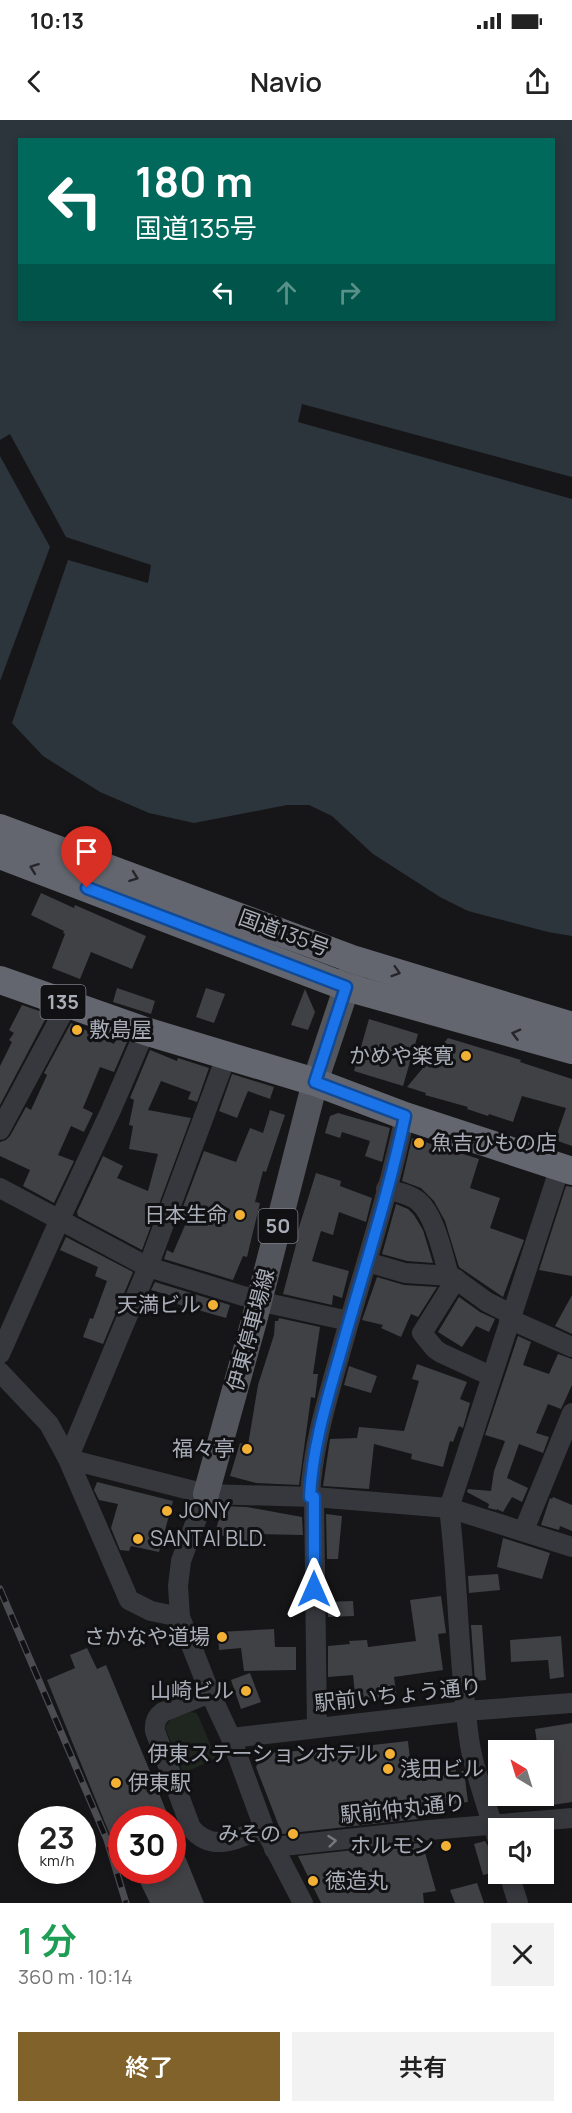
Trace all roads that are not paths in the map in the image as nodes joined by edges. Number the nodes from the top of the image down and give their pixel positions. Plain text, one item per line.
1 (0, 828) edge
2 (0, 855) edge
3 (356, 960) junction
4 (0, 980) edge
5 (346, 987) junction
6 (68, 1004) junction
7 (572, 1026) edge
8 (145, 1031) junction
9 (572, 1050) edge
10 (226, 1057) junction
11 (315, 1082) junction
12 (405, 1116) junction
13 (0, 1130) edge
14 (566, 1169) edge
15 (0, 1188) edge
16 (386, 1189) junction
17 (60, 1219) junction
18 (367, 1262) junction
19 (148, 1267) junction
20 (452, 1277) junction
21 (260, 1299) junction
22 (510, 1316) junction
23 (349, 1321) junction
24 (572, 1347) edge
25 (0, 1354) edge
26 (0, 1372) edge
27 (491, 1376) junction
28 (572, 1413) edge
29 (68, 1459) junction
30 (206, 1494) junction
31 (312, 1497) junction
32 (449, 1508) junction
33 (524, 1530) junction
34 (572, 1547) edge
35 (180, 1617) junction
36 (210, 1693) junction
37 (572, 1703) edge
38 (466, 1711) junction
39 (317, 1728) junction
40 (231, 1738) junction
41 (491, 1818) edge
42 (572, 1818) edge
43 (554, 1822) edge
44 (264, 1828) junction
45 (488, 1833) edge
46 (274, 1849) junction
47 (512, 1884) edge
48 (303, 1903) edge
49 (518, 1903) edge

1 -> 3 highway, 国道135号
5 -> 2 highway, 国道135号
3 - 5 main road, 伊東停車場線 / 50
3 -> 7 highway, 国道135号
4 - 6 highway, 135
9 -> 5 highway, 国道135号
5 - 11 main road, 伊東停車場線 / 50
6 - 8 highway, 135
6 - 13 street
8 - 10 highway, 135
8 - 17 street
10 - 11 highway, 135
10 - 19 street
11 - 12 highway, 135
11 - 21 main road, 伊東停車場線 / 50
12 - 14 highway, 135
12 - 16 street
14 - 22 street
15 - 17 street
16 - 18 street
16 - 20 street
17 - 19 street
17 - 25 street
18 - 20 street
18 - 23 street
19 - 21 street
19 - 29 street
20 - 22 street
20 - 27 street
21 - 23 street
21 - 30 main road, 伊東停車場線 / 50
22 - 24 street
22 - 27 street
23 - 31 street
26 - 29 street
27 - 32 street
28 - 33 street
29 - 30 street
29 - 35 street
30 - 31 street
30 - 35 street
31 - 32 street
31 - 39 street
32 - 33 street
32 - 38 street
33 - 34 street
35 - 36 street
36 - 40 street
36 - 44 street
37 - 38 street, 駅前いちょう通り
38 - 39 street, 駅前いちょう通り
38 - 41 street
39 - 40 street, 駅前いちょう通り
40 - 44 street
42 - 43 street, 駅前仲丸通り
44 - 46 street
46 -> 45 street, 駅前仲丸通り
46 - 48 street
47 - 49 street

